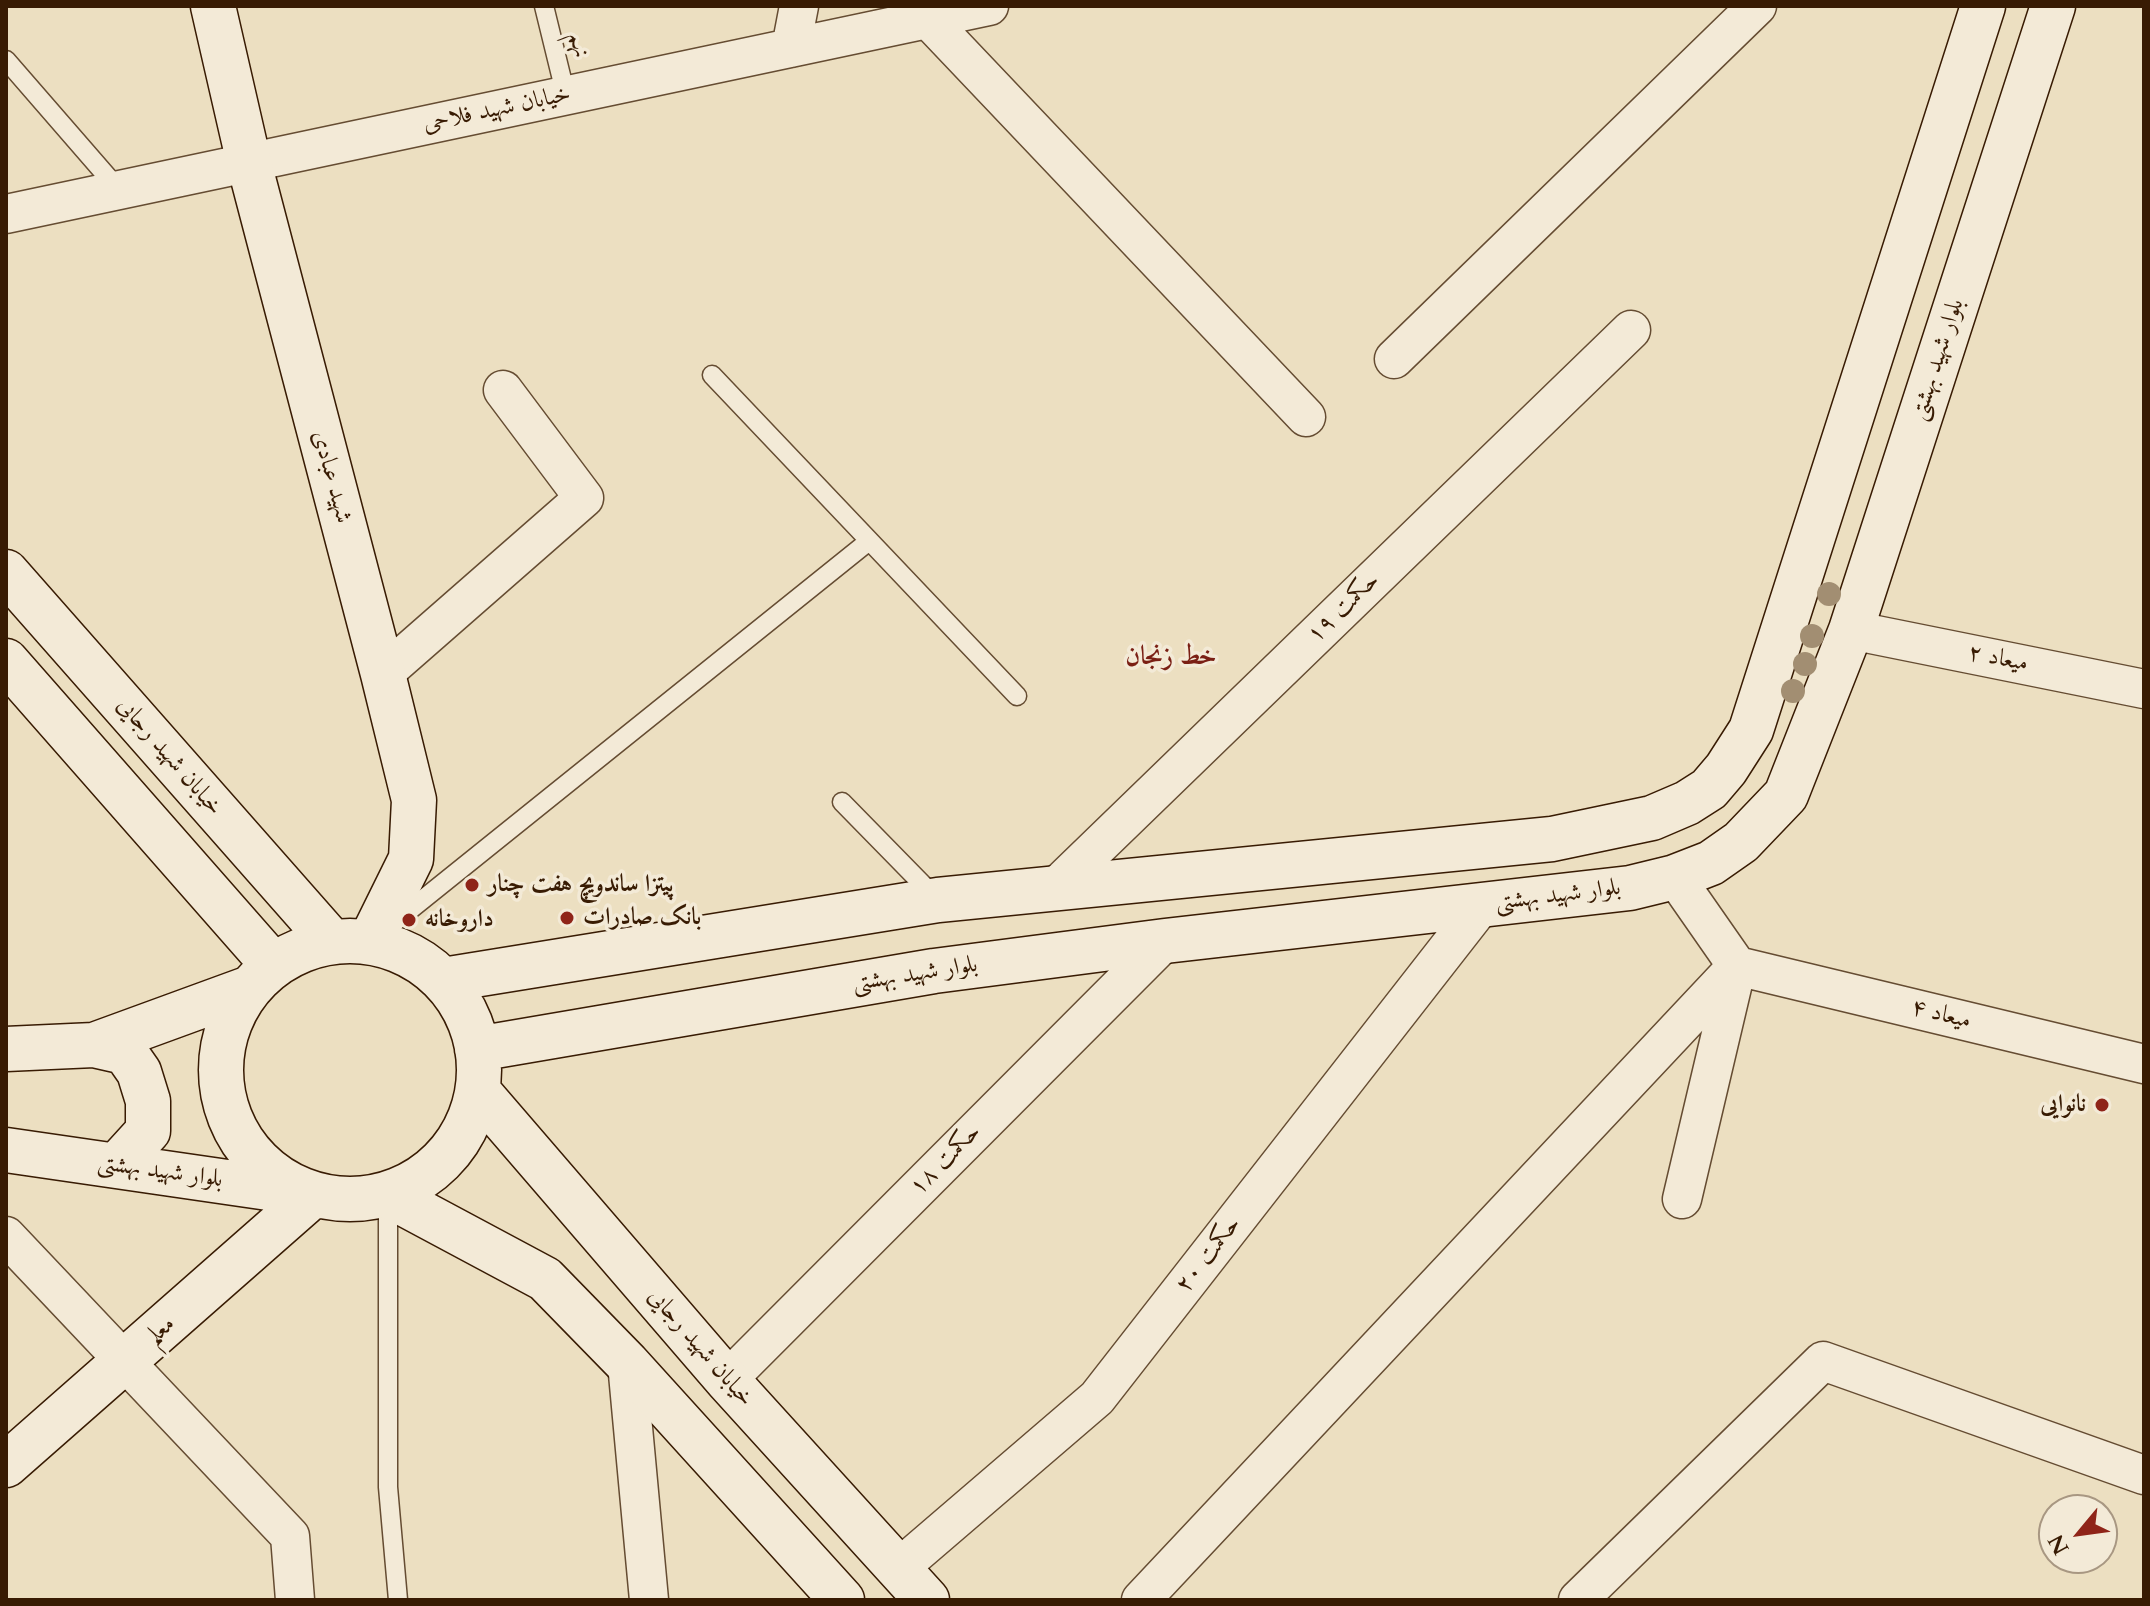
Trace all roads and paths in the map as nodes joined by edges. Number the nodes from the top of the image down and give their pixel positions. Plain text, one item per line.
1 (213, 6) edge
2 (544, 6) edge
3 (799, 6) edge
4 (989, 6) edge
5 (1757, 6) edge
6 (1983, 6) edge
7 (2053, 6) edge
8 (928, 19) junction
9 (791, 48) junction
10 (6, 60) edge
11 (566, 96) junction
12 (249, 163) junction
13 (119, 190) junction
14 (6, 214) edge
15 (1631, 330) dead end
16 (1394, 359) dead end
17 (712, 375) dead end
18 (503, 390) dead end
19 (1306, 417) dead end
20 (869, 541) junction
21 (6, 572) edge
22 (1851, 630) junction
23 (6, 661) edge
24 (383, 674) junction
25 (2144, 689) edge
26 (1017, 696) dead end
27 (842, 802) dead end
28 (1675, 877) junction
29 (1057, 886) junction
30 (938, 900) junction
31 (1481, 906) junction
32 (1165, 941) junction
33 (351, 942) junction
34 (1737, 966) junction
35 (934, 971) junction
36 (262, 977) junction
37 (443, 980) junction
38 (94, 1045) junction
39 (6, 1049) edge
40 (2144, 1064) edge
41 (478, 1070) junction
42 (6, 1150) edge
43 (117, 1165) junction
44 (313, 1195) junction
45 (388, 1195) junction
46 (1682, 1199) dead end
47 (6, 1236) edge
48 (126, 1362) junction
49 (627, 1363) junction
50 (727, 1380) junction
51 (6, 1465) edge
52 (2144, 1475) edge
53 (913, 1584) edge
54 (295, 1600) edge
55 (398, 1600) edge
56 (649, 1600) edge
57 (842, 1600) edge
58 (1141, 1600) edge
59 (1578, 1600) edge

1 - 12 street, شهید عبادی
2 - 11 lane, نهم
3 - 9 street
4 - 8 street, خیابان شهید فلاحی
5 - 16 street
6 - 29 street
7 - 22 street, بلوار شهید بهشتی
8 - 9 street, خیابان شهید فلاحی
8 - 19 street
9 - 11 street, خیابان شهید فلاحی
10 - 13 lane
11 - 12 street, خیابان شهید فلاحی
12 - 13 street, خیابان شهید فلاحی
12 - 24 street, شهید عبادی
13 - 14 street, خیابان شهید فلاحی
15 - 29 street, حکمت ۱۹
17 - 20 lane
18 - 24 street
20 - 26 lane
20 - 33 lane
21 - 33 street, خیابان شهید رجایی
22 - 25 street, میعاد ۲
22 - 28 street, بلوار شهید بهشتی
23 - 36 street
24 - 33 street, شهید عبادی
27 - 30 lane
28 - 31 street, بلوار شهید بهشتی
28 - 34 street
29 - 30 street
30 - 35 street
30 - 37 street
31 - 32 street, بلوار شهید بهشتی
31 - 53 street, حکمت ۲۰
32 - 35 street, بلوار شهید بهشتی
32 - 50 street, حکمت ۱۸
33 - 36 street
33 - 37 street
34 - 40 street, میعاد ۴
34 - 46 street
34 - 58 street
35 - 41 street, بلوار شهید بهشتی
36 - 38 street
36 - 44 street
37 - 41 street
38 - 39 street
38 - 43 street
41 - 45 street
41 - 50 street, خیابان شهید رجایی
42 - 43 street, بلوار شهید بهشتی
43 - 44 street, بلوار شهید بهشتی
44 - 45 street
44 - 48 street, معلم
45 - 49 street
45 - 55 lane
47 - 48 street
48 - 51 street, معلم
48 - 54 street
49 - 56 street
49 - 57 street
50 - 53 street, خیابان شهید رجایی
52 - 59 street

